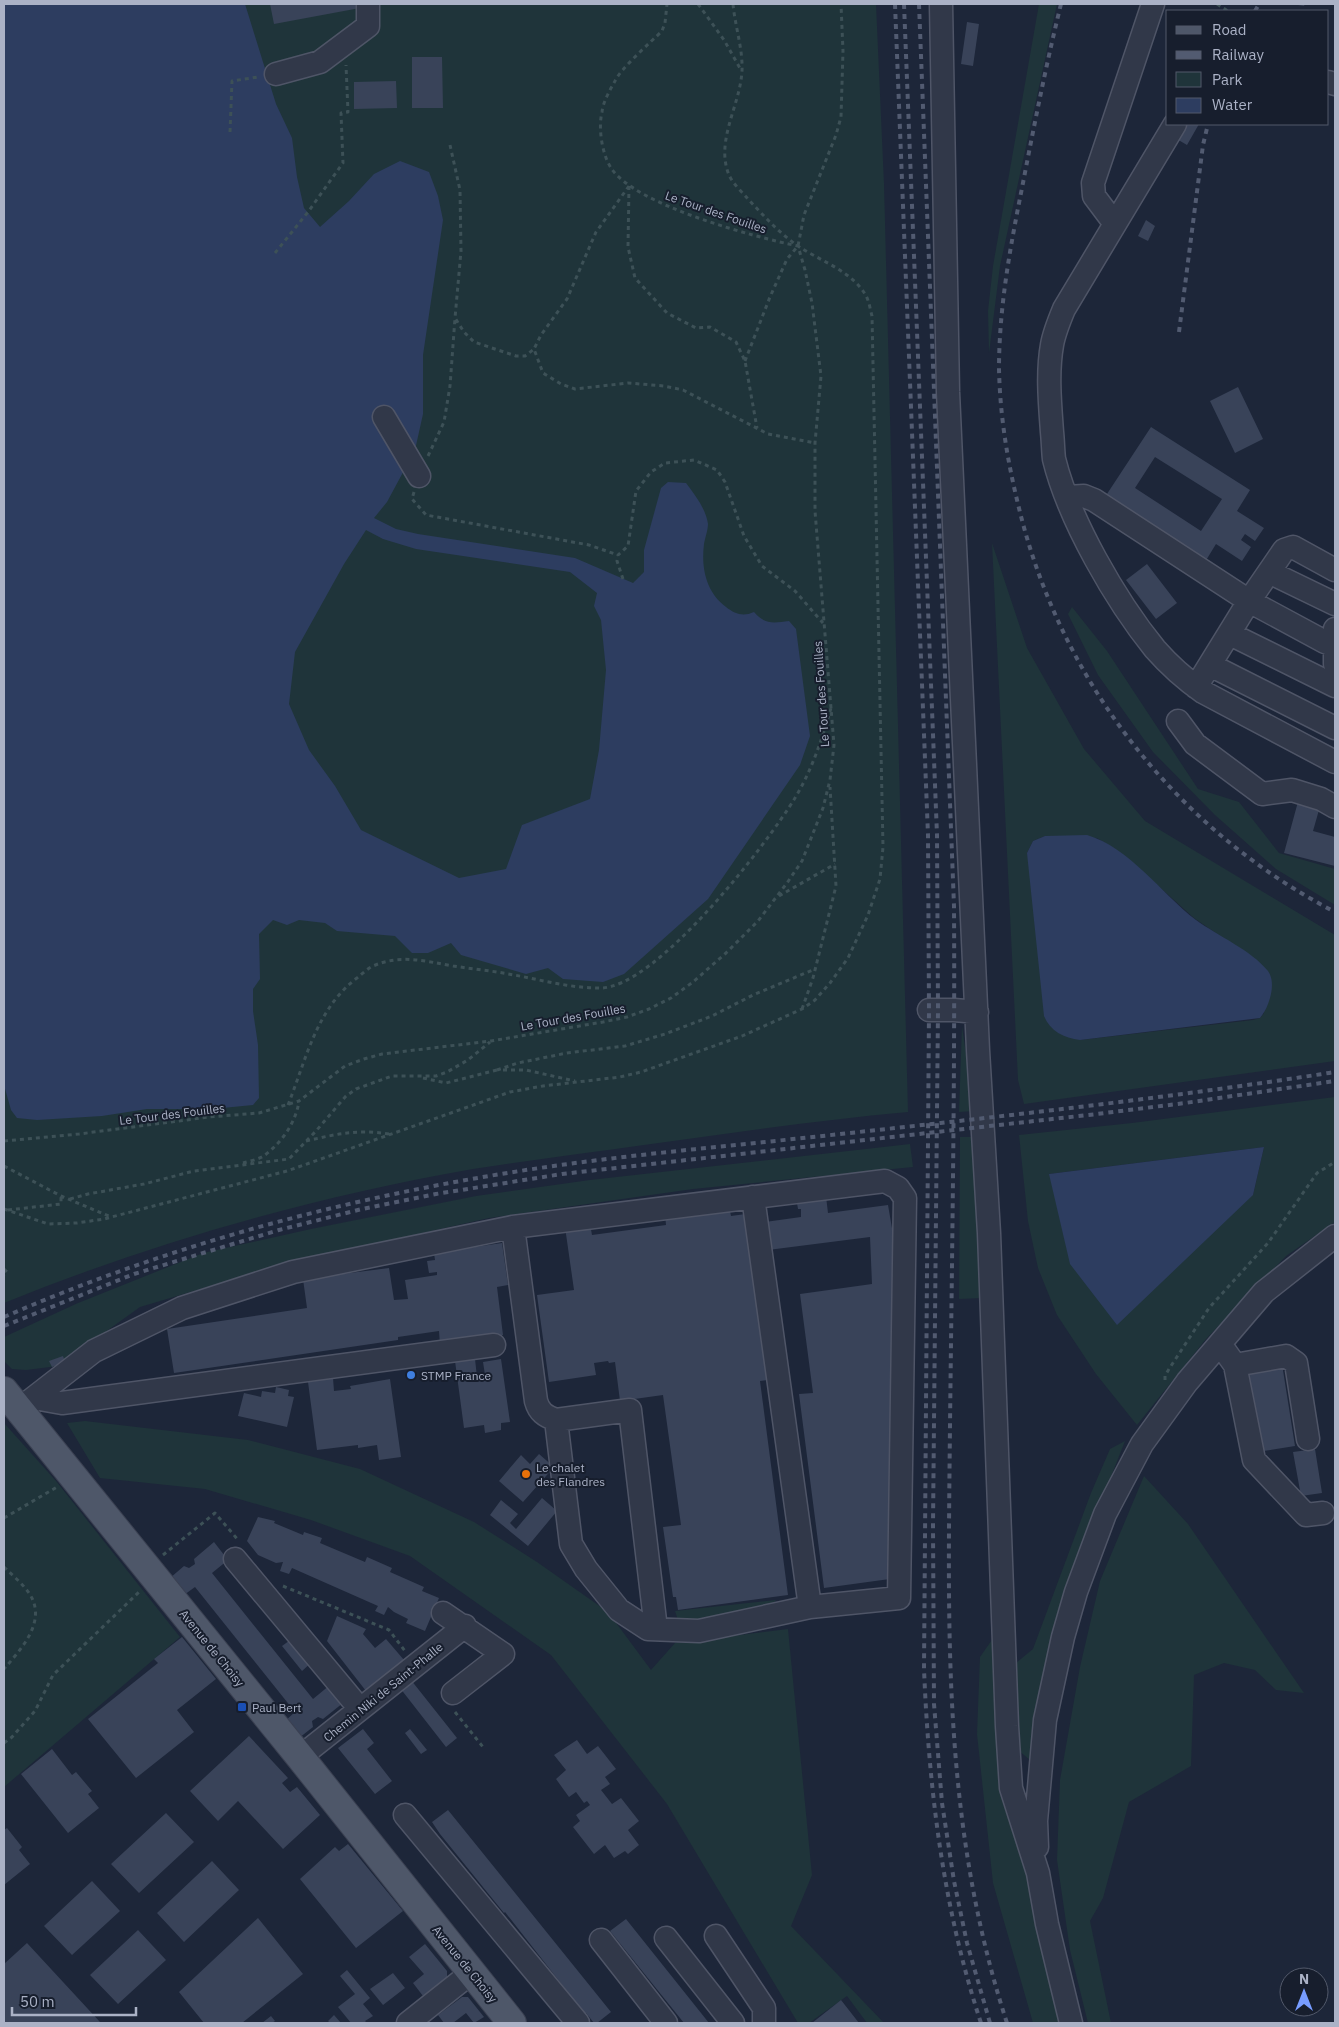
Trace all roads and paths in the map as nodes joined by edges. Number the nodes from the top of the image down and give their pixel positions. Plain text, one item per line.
1 (368, 4) edge
2 (667, 4) edge
3 (698, 4) edge
4 (732, 4) edge
5 (841, 4) edge
6 (941, 4) edge
7 (1153, 4) edge
8 (345, 44) junction
9 (742, 71) junction
10 (276, 74) joint
11 (1175, 125) edge
12 (230, 132) dead end
13 (450, 145) dead end
14 (629, 186) junction
15 (1115, 224) junction
16 (798, 246) junction
17 (275, 253) dead end
18 (455, 318) junction
19 (534, 349) junction
20 (745, 361) junction
21 (384, 417) dead end
22 (757, 428) junction
23 (815, 443) junction
24 (419, 476) junction
25 (1067, 497) junction
26 (618, 555) junction
27 (1335, 570) edge
28 (1269, 572) junction
29 (623, 579) dead end
30 (1250, 600) junction
31 (1335, 604) edge
32 (824, 624) junction
33 (1335, 629) edge
34 (1230, 634) junction
35 (1335, 646) edge
36 (1210, 664) junction
37 (1335, 664) edge
38 (1335, 686) edge
39 (1196, 687) junction
40 (832, 706) junction
41 (1178, 721) dead end
42 (1335, 728) edge
43 (1335, 762) edge
44 (829, 782) junction
45 (1335, 807) edge
46 (835, 864) junction
47 (777, 897) junction
48 (815, 969) junction
49 (802, 1009) junction
50 (929, 1010) dead end
51 (977, 1012) junction
52 (491, 1041) junction
53 (497, 1070) junction
54 (415, 1076) junction
55 (580, 1082) junction
56 (299, 1101) junction
57 (288, 1106) junction
58 (390, 1134) junction
59 (4, 1141) edge
60 (306, 1141) junction
61 (1335, 1162) edge
62 (239, 1165) junction
63 (4, 1166) edge
64 (61, 1196) junction
65 (753, 1196) junction
66 (70, 1199) junction
67 (5, 1210) edge
68 (111, 1217) junction
69 (513, 1227) junction
70 (1335, 1236) edge
71 (4, 1270) edge
72 (4, 1275) edge
73 (1220, 1344) junction
74 (494, 1345) dead end
75 (1236, 1365) junction
76 (14, 1400) edge
77 (1172, 1403) junction
78 (556, 1420) junction
79 (1308, 1439) dead end
80 (72, 1478) junction
81 (1323, 1513) dead end
82 (4, 1518) edge
83 (240, 1553) joint
84 (4, 1567) edge
85 (147, 1568) junction
86 (275, 1583) dead end
87 (810, 1607) junction
88 (444, 1612) dead end
89 (465, 1626) junction
90 (656, 1629) junction
91 (416, 1665) junction
92 (4, 1669) edge
93 (453, 1701) joint
94 (360, 1709) junction
95 (4, 1743) edge
96 (483, 1746) dead end
97 (300, 1757) junction
98 (405, 1815) dead end
99 (1038, 1873) junction
100 (716, 1936) dead end
101 (666, 1938) dead end
102 (601, 1940) dead end
103 (471, 1973) junction
104 (766, 2022) edge
105 (408, 2023) edge
106 (512, 2023) edge
107 (578, 2023) edge
108 (666, 2023) edge
109 (733, 2023) edge
110 (1071, 2023) edge

1 - 8 street
2 - 14 path, Le Tour des Fouilles
3 - 9 path
4 - 9 path
5 - 16 path
6 - 51 street
7 - 15 street
8 - 10 street
8 - 17 path
9 - 16 path
10 - 12 path
11 - 15 street
13 - 18 path
14 - 16 path, Le Tour des Fouilles
14 - 19 path
14 - 20 path
15 - 25 street
16 - 20 path
16 - 23 path, Le Tour des Fouilles
16 - 49 path
18 - 19 path
18 - 24 path
19 - 22 path
20 - 22 path
21 - 24 street
22 - 23 path
23 - 32 path, Le Tour des Fouilles
24 - 26 path
25 - 30 street
25 - 39 street
26 - 29 path
26 - 32 path
27 - 28 street
28 - 30 street
28 - 31 street
30 - 34 street
30 - 35 street
32 - 40 path, Le Tour des Fouilles
33 - 35 street
34 - 36 street
34 - 38 street
35 - 37 street
36 - 39 street
36 - 42 street
39 - 43 street
40 - 44 path, Le Tour des Fouilles
40 - 57 path
41 - 45 street
44 - 46 path
44 - 47 path, Le Tour des Fouilles
46 - 47 path
46 - 48 path
47 - 52 path, Le Tour des Fouilles
48 - 49 path
48 - 53 path
49 - 55 path
50 - 51 street
51 - 99 street
52 - 54 path
52 - 56 path, Le Tour des Fouilles
53 - 54 path
53 - 55 path
54 - 60 path
55 - 58 path
56 - 57 path, Le Tour des Fouilles
56 - 62 path
57 - 59 path, Le Tour des Fouilles
58 - 60 path
58 - 68 path
60 - 62 path
61 - 77 path
62 - 66 path
63 - 64 path
64 - 66 path
64 - 67 path
65 - 69 street
65 - 87 street
65 - 87 street
66 - 68 path
67 - 68 path
69 - 76 street
69 - 78 street
70 - 73 street
71 - 72 path
73 - 75 street
73 - 77 street
74 - 76 street
75 - 79 street
75 - 81 street
76 - 80 main road, Avenue de Choisy
77 - 99 street
78 - 90 street
78 - 90 street
80 - 82 path
80 - 85 main road, Avenue de Choisy
83 - 85 path
83 - 94 street
84 - 92 path
85 - 95 path
85 - 97 main road, Avenue de Choisy
86 - 91 path
87 - 90 street
88 - 89 street
89 - 91 street, Chemin Niki de Saint-Phalle
89 - 93 street
91 - 94 street, Chemin Niki de Saint-Phalle
93 - 96 path
94 - 97 street, Chemin Niki de Saint-Phalle
97 - 103 main road, Avenue de Choisy
98 - 107 street
99 - 110 street
100 - 104 street
101 - 109 street
102 - 108 street
103 - 105 street
103 - 106 main road, Avenue de Choisy

